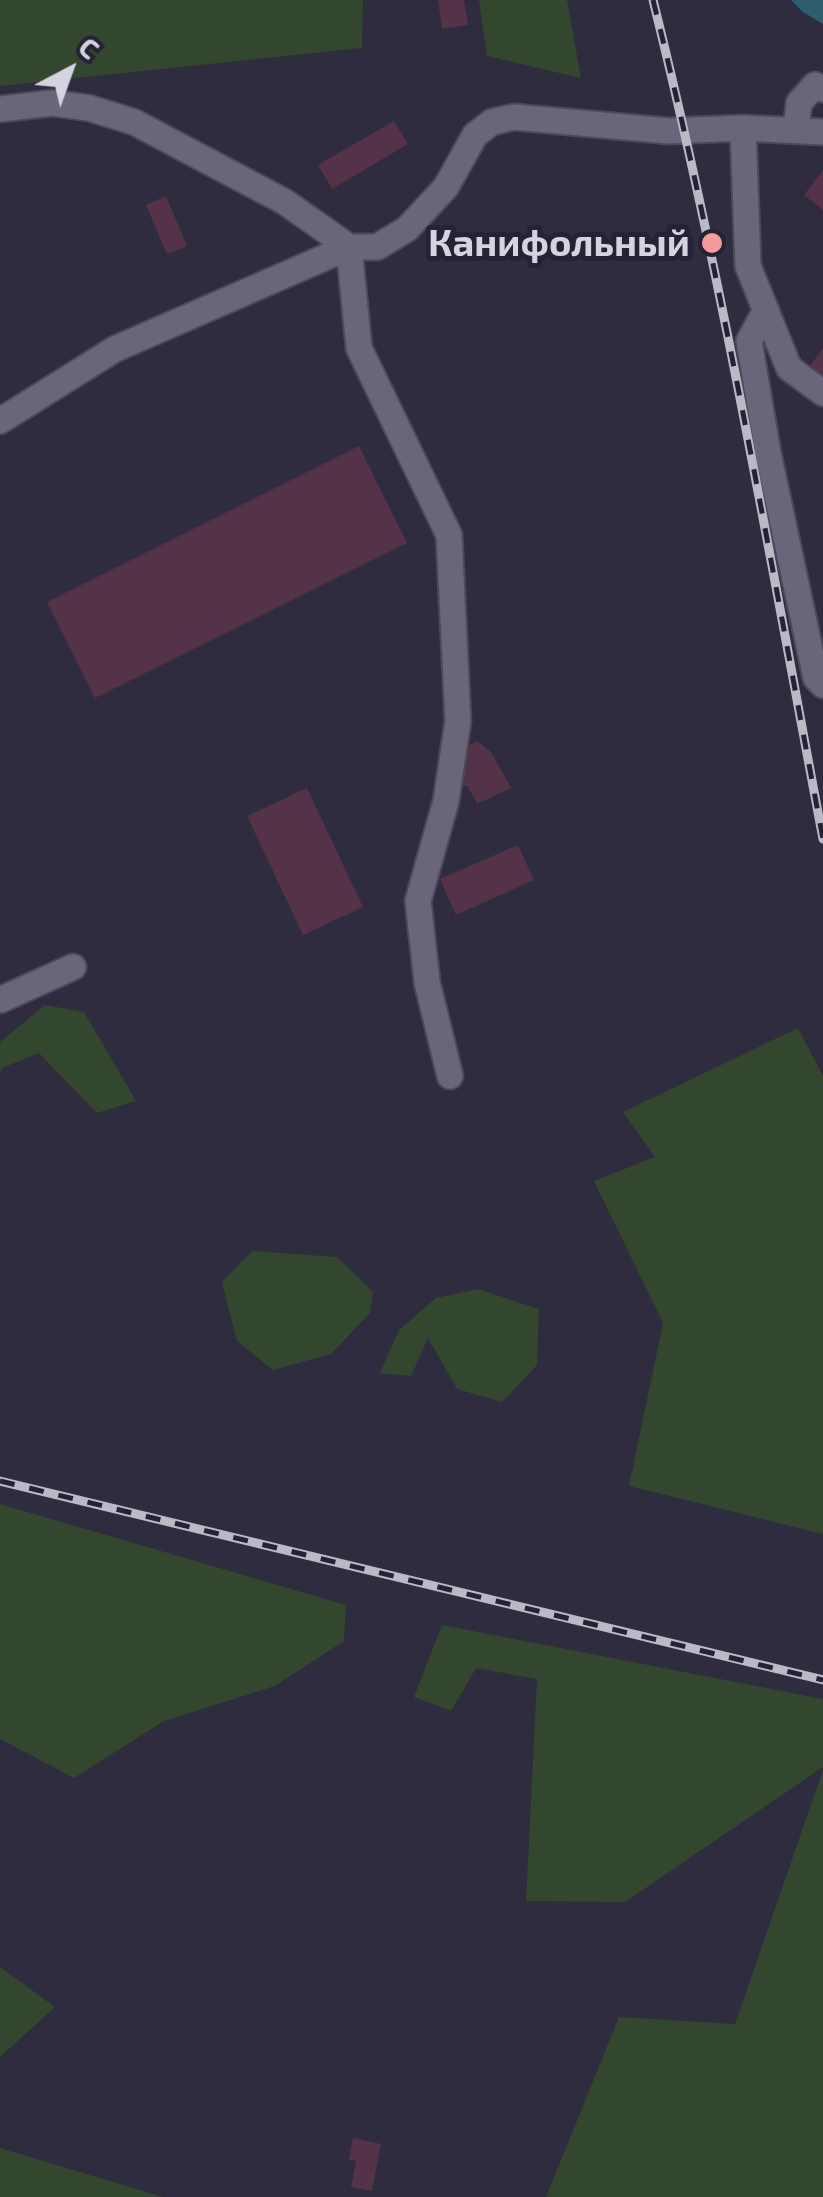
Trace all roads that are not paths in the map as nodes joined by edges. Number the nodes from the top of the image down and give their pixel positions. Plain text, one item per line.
1 (823, 88) edge
2 (0, 109) edge
3 (743, 128) junction
4 (796, 130) junction
5 (823, 132) edge
6 (349, 247) junction
7 (766, 310) junction
8 (823, 393) edge
9 (0, 421) edge
10 (819, 682) edge
11 (74, 968) dead end
12 (0, 1000) edge
13 (450, 1076) dead end

1 - 4 street
2 - 6 street
3 - 4 street
3 - 6 street
3 - 7 street
4 - 5 street
6 - 9 street
6 - 13 street
7 - 8 street
7 - 10 street
11 - 12 street

